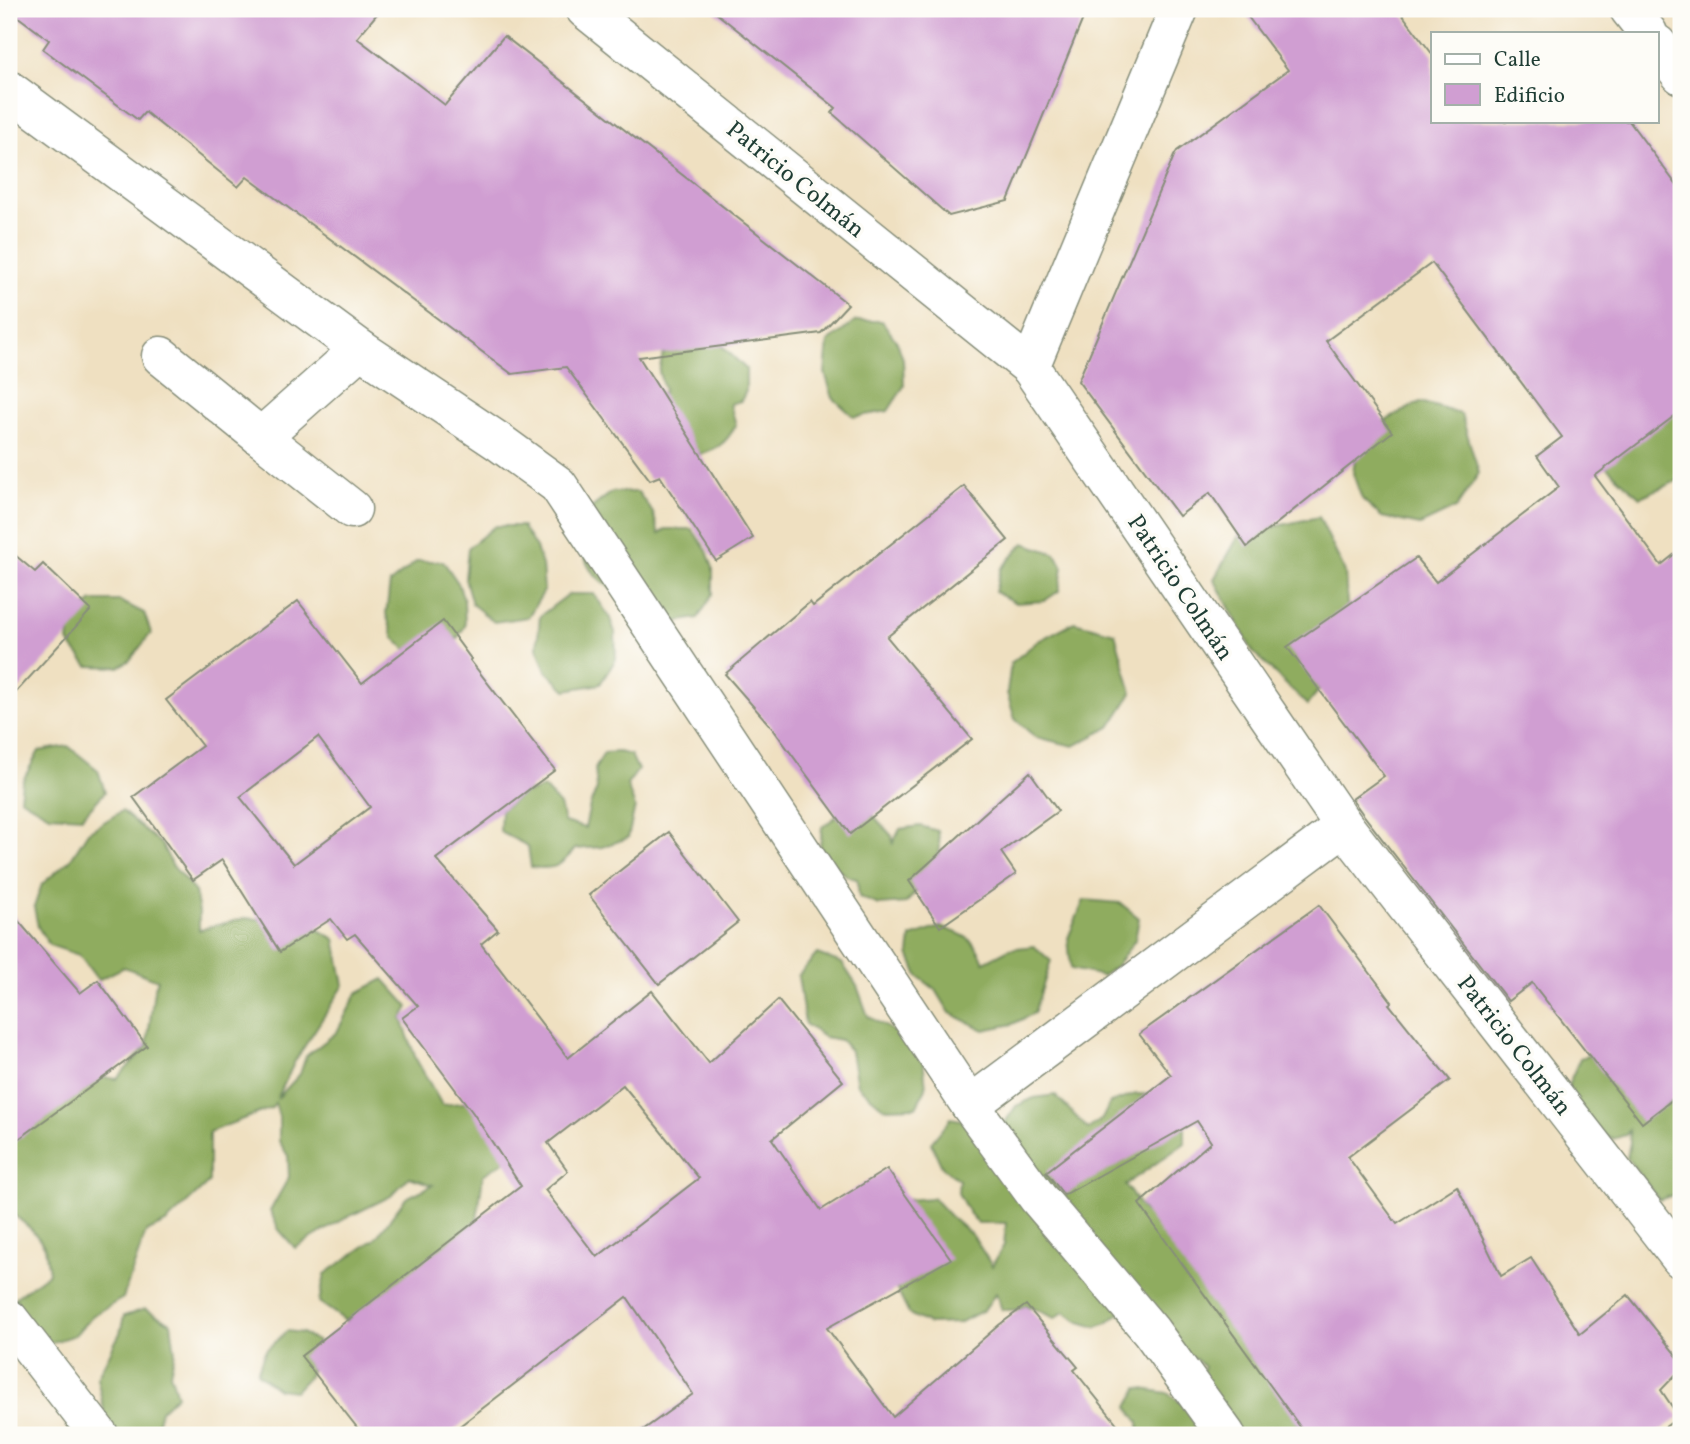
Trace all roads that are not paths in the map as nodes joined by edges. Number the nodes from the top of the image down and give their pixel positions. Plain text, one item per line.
1 (585, 9) edge
2 (1179, 9) edge
3 (1629, 9) edge
4 (1647, 32) edge
5 (1658, 45) edge
6 (1681, 75) edge
7 (9, 90) edge
8 (360, 349) junction
9 (161, 356) dead end
10 (1030, 367) junction
11 (261, 437) junction
12 (352, 509) dead end
13 (1344, 826) junction
14 (970, 1105) junction
15 (1681, 1259) edge
16 (9, 1319) edge
17 (99, 1435) edge
18 (1226, 1435) edge

1 - 10 street, Patricio Colmán
2 - 10 street
3 - 4 street
5 - 6 street
7 - 8 street
8 - 11 street
8 - 14 street
9 - 11 street
10 - 13 street, Patricio Colmán
11 - 12 street
13 - 14 street
13 - 15 street, Patricio Colmán
14 - 18 street
16 - 17 street

